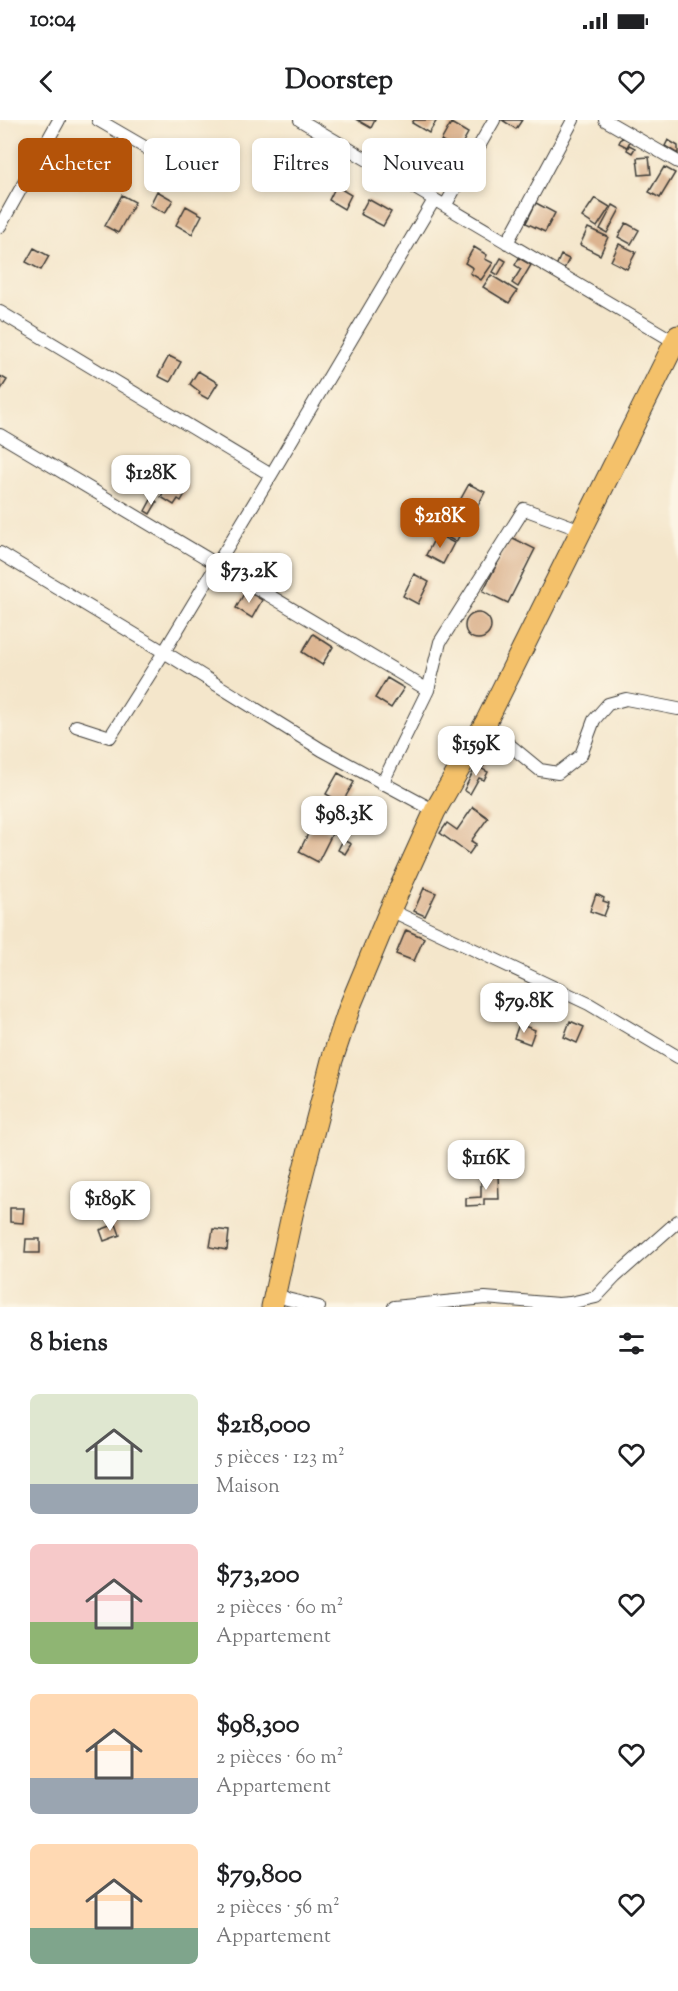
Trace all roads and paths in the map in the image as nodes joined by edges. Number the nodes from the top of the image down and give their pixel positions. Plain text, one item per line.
1 (59, 120) edge
2 (98, 120) edge
3 (300, 120) edge
4 (494, 120) edge
5 (573, 120) edge
6 (605, 120) edge
7 (144, 146) edge
8 (678, 162) edge
9 (440, 203) junction
10 (0, 226) edge
11 (507, 243) junction
12 (0, 312) edge
13 (677, 339) edge
14 (0, 435) edge
15 (271, 475) junction
16 (581, 530) junction
17 (0, 553) edge
18 (217, 565) junction
19 (164, 652) junction
20 (428, 690) junction
21 (678, 709) edge
22 (486, 722) junction
23 (76, 726) dead end
24 (382, 784) junction
25 (435, 811) junction
26 (390, 910) junction
27 (678, 1056) edge
28 (678, 1221) edge
29 (280, 1301) edge
30 (451, 1305) edge
31 (558, 1306) edge
32 (319, 1307) edge
33 (394, 1307) edge

1 - 10 street
2 - 7 street
3 - 9 street
4 - 9 street
5 - 11 street
6 - 8 street
9 - 11 street
9 - 15 street
11 - 13 street
12 - 15 street
13 - 16 highway
14 - 18 street
15 - 18 street
16 - 20 street
16 - 22 highway
17 - 19 street
18 - 19 street
18 - 20 street
19 - 23 street
19 - 24 street
20 - 24 street
21 - 22 street
22 - 25 highway
24 - 25 street
25 - 26 highway
26 - 27 street
26 - 29 highway
28 - 31 street
29 - 32 street
30 - 31 street
30 - 33 street

